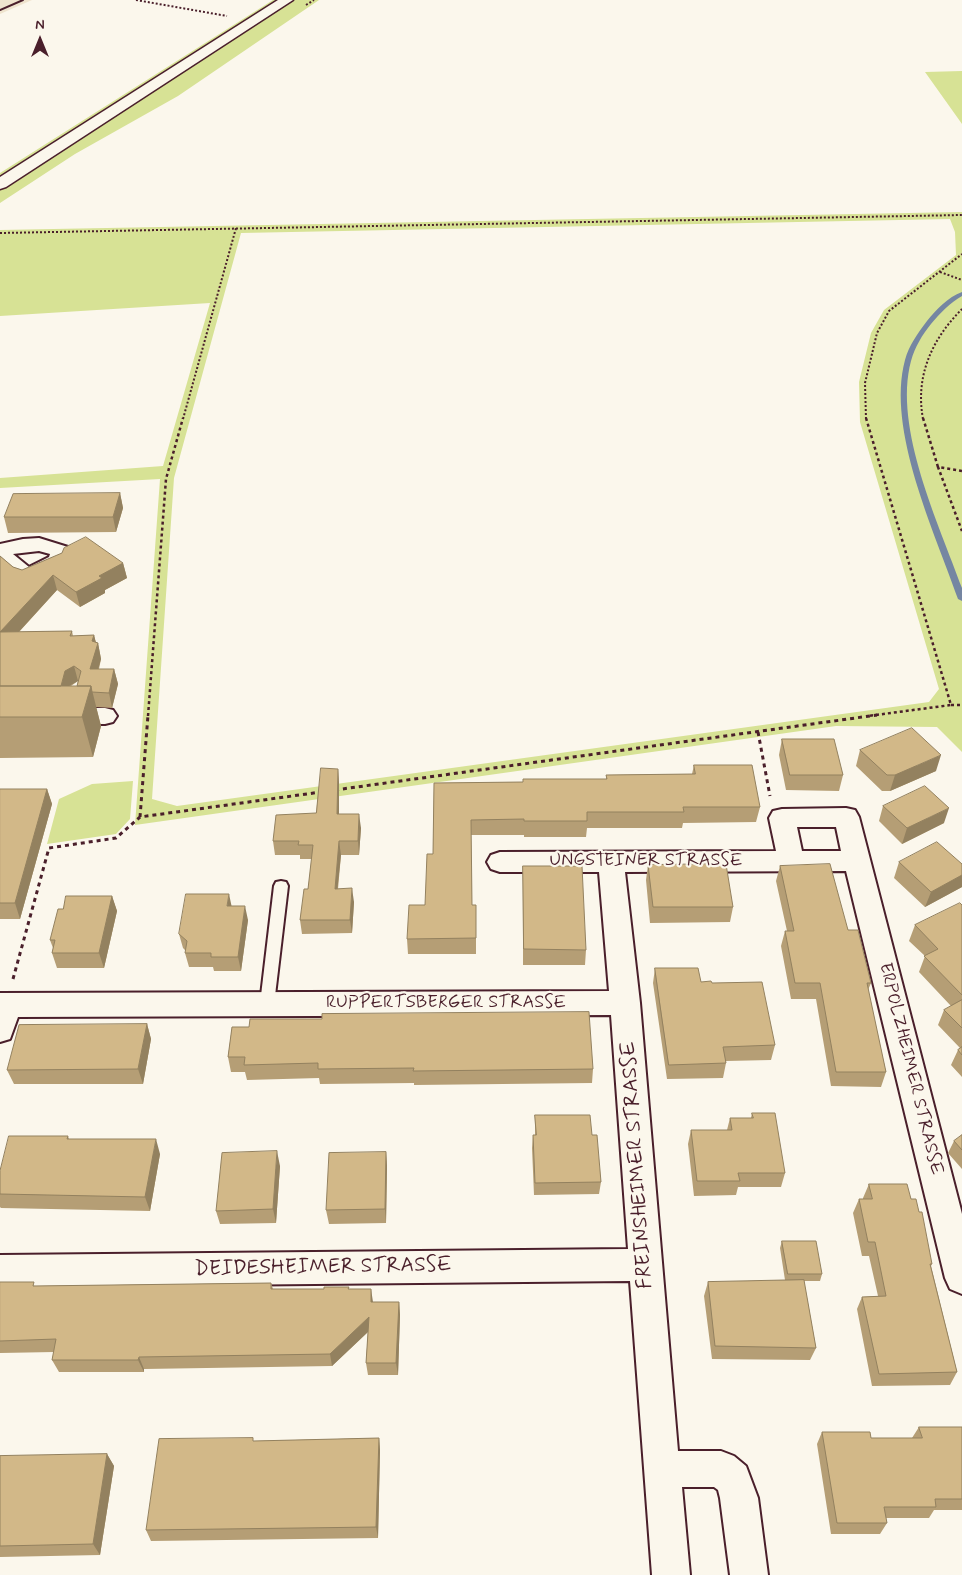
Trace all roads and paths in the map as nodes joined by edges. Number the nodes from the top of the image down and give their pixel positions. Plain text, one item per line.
1 (136, 0) edge
2 (287, 0) edge
3 (255, 20) junction
4 (0, 184) edge
5 (962, 215) edge
6 (236, 228) junction
7 (0, 233) edge
8 (962, 254) edge
9 (940, 272) junction
10 (962, 280) edge
11 (962, 309) edge
12 (938, 467) junction
13 (962, 471) edge
14 (962, 531) edge
15 (951, 705) junction
16 (962, 705) edge
17 (0, 716) edge
18 (105, 716) dead end
19 (758, 732) junction
20 (140, 817) junction
21 (782, 818) junction
22 (791, 860) junction
23 (857, 861) junction
24 (500, 862) dead end
25 (611, 862) junction
26 (281, 886) dead end
27 (626, 1003) junction
28 (267, 1004) junction
29 (2, 1009) edge
30 (646, 1264) junction
31 (0, 1271) edge
32 (962, 1278) edge
33 (661, 1469) junction
34 (671, 1575) edge
35 (750, 1575) edge

1 - 3 path
2 - 3 main road
3 - 4 main road
5 - 6 path
6 - 7 path
6 - 20 path
8 - 9 path
9 - 10 path
9 - 15 path
11 - 12 path
12 - 13 path
12 - 14 path
15 - 16 path
15 - 19 path
17 - 18 street
19 - 20 path
19 - 21 path
20 - 29 path
21 - 22 street
21 - 23 street
22 - 23 street, UNGSTEINER STRASSE
22 - 25 street, UNGSTEINER STRASSE
23 - 32 street, ERPOLZHEIMER STRASSE
24 - 25 street, UNGSTEINER STRASSE
25 - 27 street, FREINSHEIMER STRASSE
26 - 28 lane
27 - 28 street, RUPPERTSBERGER STRASSE
27 - 30 street, FREINSHEIMER STRASSE
28 - 29 street, RUPPERTSBERGER STRASSE
30 - 31 street, DEIDESHEIMER STRASSE
30 - 33 street, FREINSHEIMER STRASSE
33 - 34 street, FREINSHEIMER STRASSE
33 - 35 street

